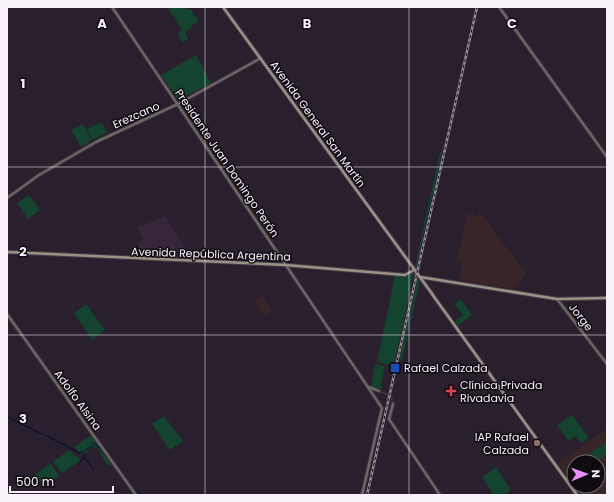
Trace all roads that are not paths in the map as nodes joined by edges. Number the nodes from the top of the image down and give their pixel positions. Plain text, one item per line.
1 (112, 7) edge
2 (223, 7) edge
3 (499, 7) edge
4 (261, 58) junction
5 (178, 104) junction
6 (607, 157) edge
7 (7, 198) edge
8 (400, 250) junction
9 (7, 252) edge
10 (286, 265) junction
11 (414, 270) junction
12 (420, 277) junction
13 (433, 295) junction
14 (607, 298) edge
15 (557, 299) junction
16 (7, 314) edge
17 (607, 364) edge
18 (368, 387) junction
19 (379, 391) tunnel mouth
20 (393, 404) dead end
21 (136, 495) edge
22 (362, 495) edge
23 (440, 495) edge
24 (578, 495) edge

1 - 5 street, Presidente Juan Domingo Perón
2 - 4 main road, Avenida General San Martín
3 - 6 street
4 - 5 street, Erezcano
4 - 8 main road, Avenida General San Martín
5 - 7 street, Erezcano
5 - 10 street, Presidente Juan Domingo Perón
8 - 11 main road, Avenida General San Martín
8 - 12 main road, Avenida General San Martín
9 - 10 main road, Avenida República Argentina
10 - 11 main road, Avenida República Argentina
10 - 18 street, Presidente Juan Domingo Perón
11 - 13 main road, Avenida General San Martín
12 - 13 main road, Avenida General San Martín
12 - 15 main road
13 - 24 main road, Avenida General San Martín
14 - 15 main road
15 - 17 street, Jorge
16 - 21 street, Adolfo Alsina
18 - 19 street
18 - 22 street, Presidente Juan Domingo Perón
20 - 23 street

